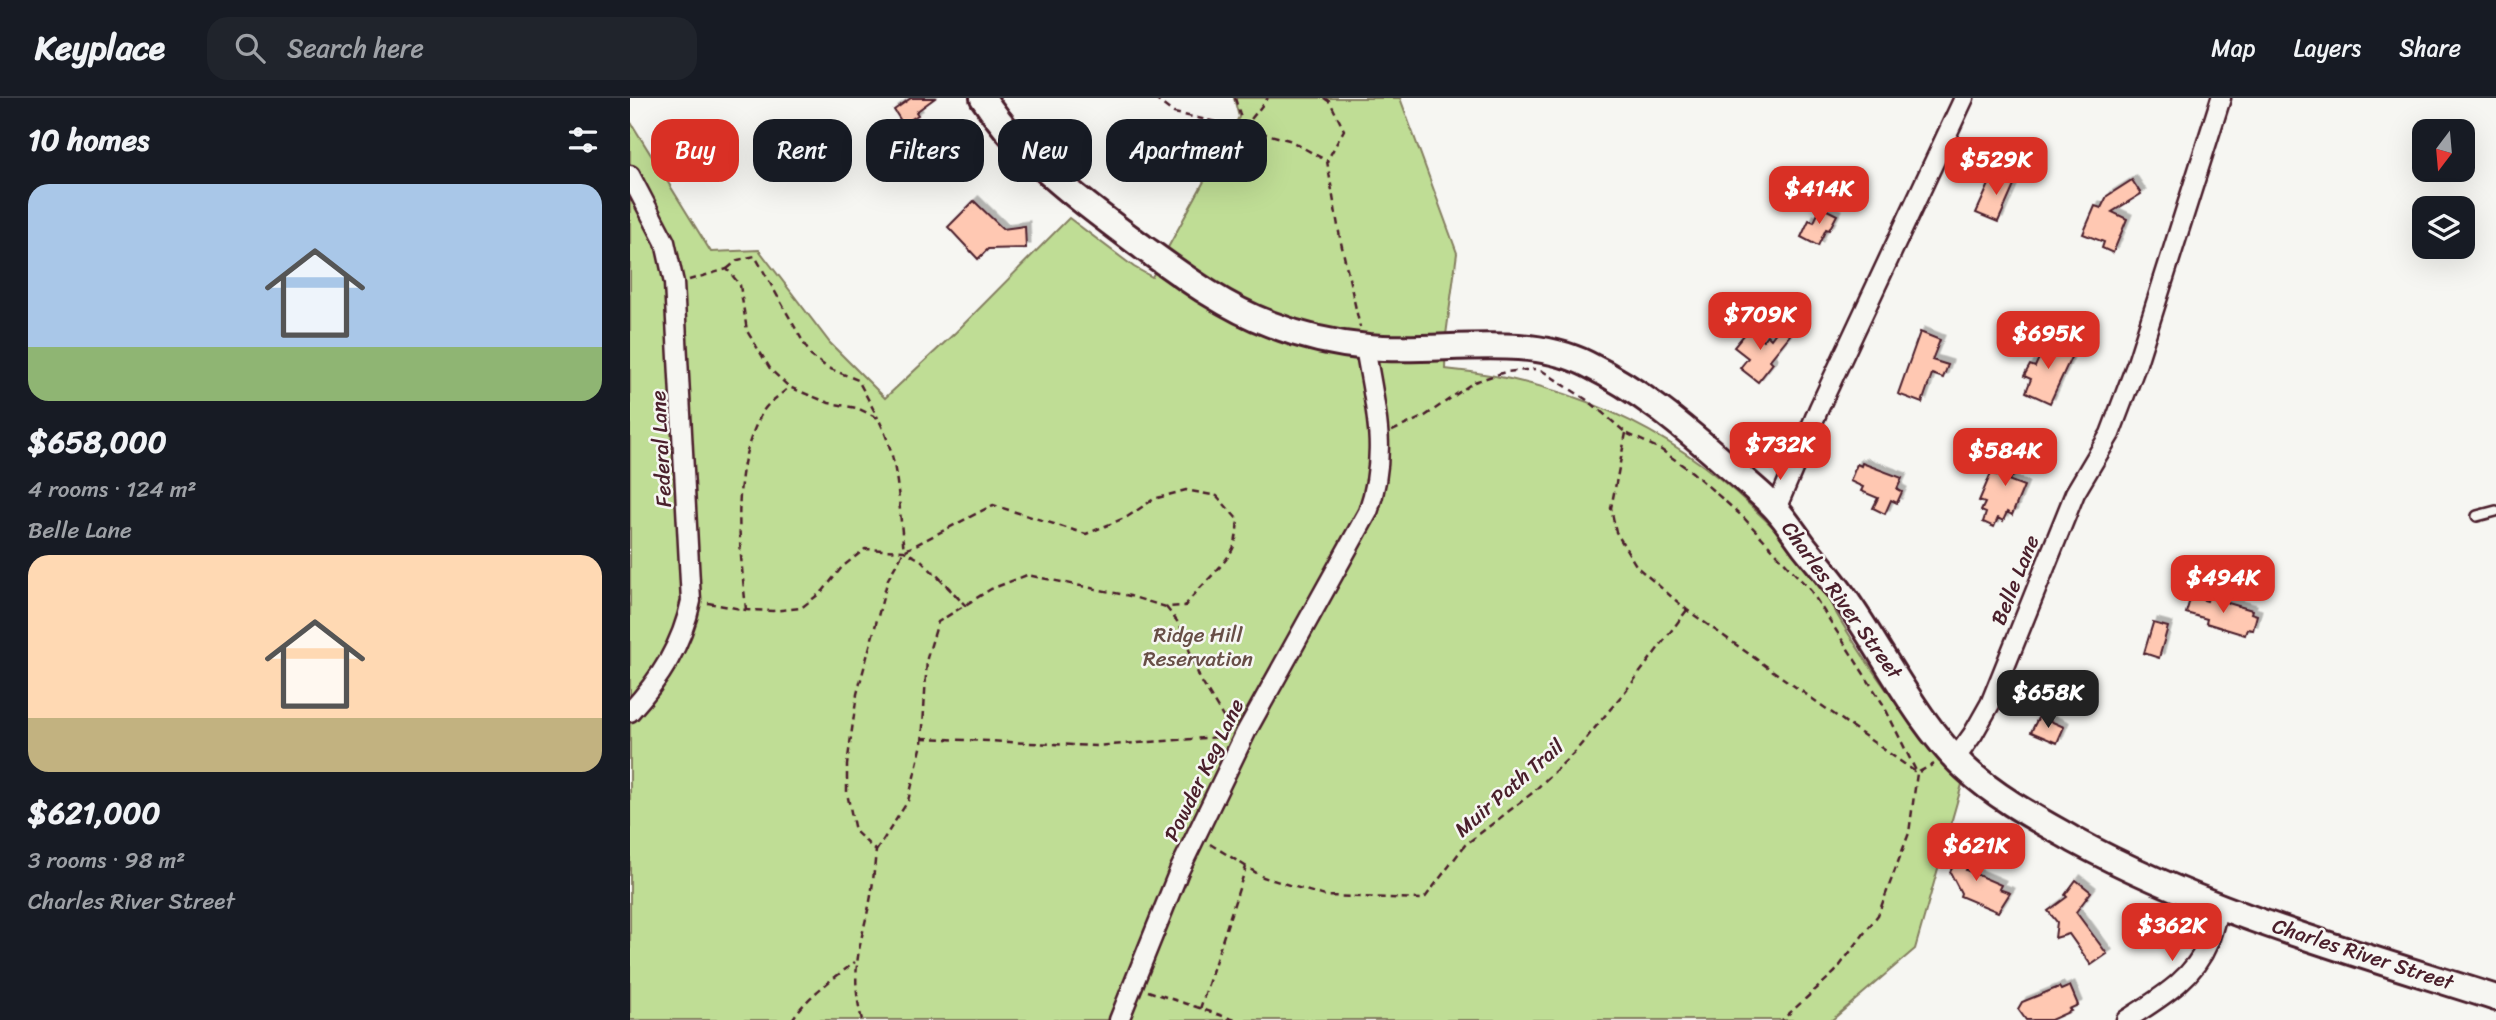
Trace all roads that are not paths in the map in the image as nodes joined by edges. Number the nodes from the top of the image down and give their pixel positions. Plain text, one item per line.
1 (984, 98) edge
2 (1964, 98) edge
3 (2221, 98) edge
4 (630, 175) edge
5 (1365, 347) junction
6 (1776, 509) junction
7 (2496, 511) edge
8 (2477, 516) dead end
9 (630, 712) edge
10 (1956, 760) junction
11 (2219, 906) junction
12 (2496, 998) edge
13 (1119, 1020) edge
14 (2126, 1020) edge

1 - 5 street, Charles River Street
2 - 6 street
3 - 10 street, Belle Lane
4 - 9 street, Federal Lane
5 - 6 street, Charles River Street
5 - 13 street, Powder Keg Lane
6 - 10 street, Charles River Street
7 - 8 lane
10 - 11 street, Charles River Street
11 - 12 street, Charles River Street
11 - 14 street

